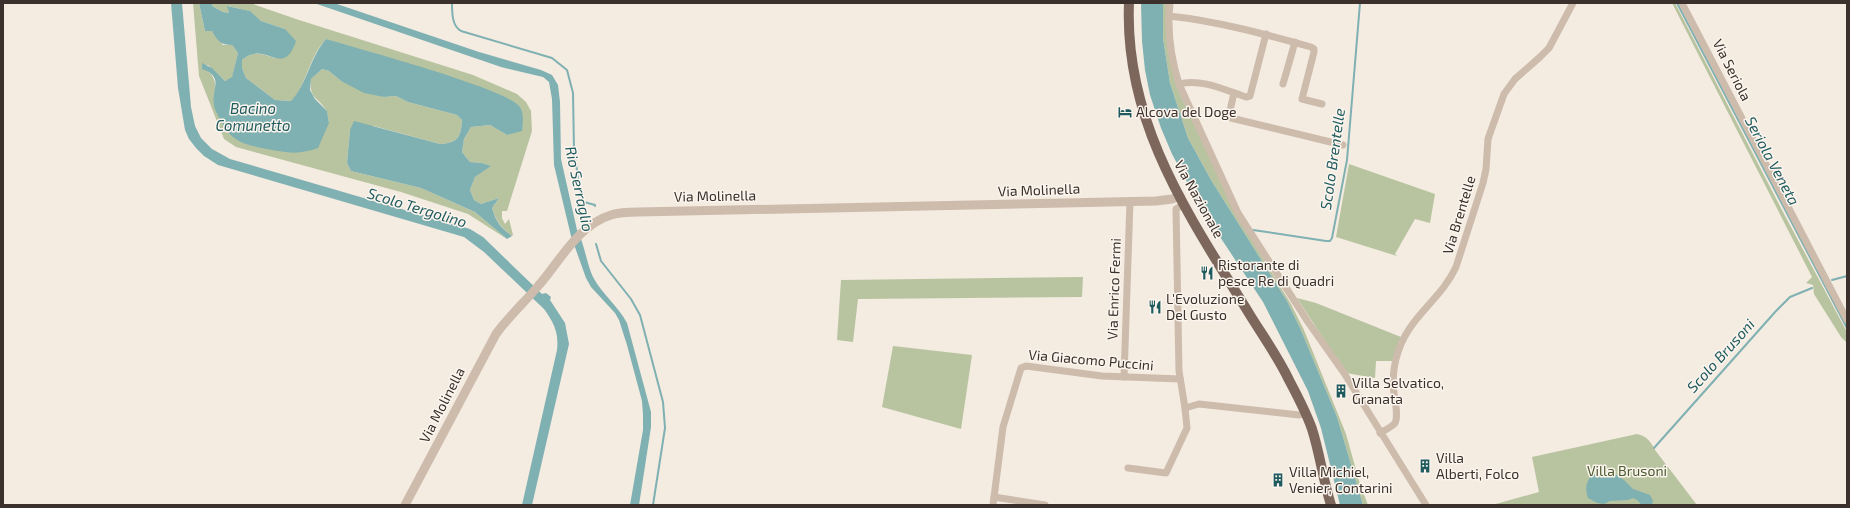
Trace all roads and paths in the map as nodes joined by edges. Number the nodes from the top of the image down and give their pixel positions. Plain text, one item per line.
1 (1129, 3) edge
2 (1170, 3) edge
3 (1573, 3) edge
4 (1682, 3) edge
5 (1168, 16) junction
6 (1266, 34) junction
7 (1295, 42) junction
8 (1179, 84) junction
9 (1283, 84) dead end
10 (1234, 93) junction
11 (1322, 104) dead end
12 (1343, 145) dead end
13 (1130, 201) junction
14 (1178, 202) junction
15 (1847, 320) edge
16 (1124, 377) junction
17 (1180, 379) junction
18 (1185, 408) junction
19 (1305, 413) junction
20 (1380, 433) junction
21 (1128, 468) dead end
22 (994, 497) junction
23 (405, 505) edge
24 (994, 505) edge
25 (1045, 505) edge
26 (1331, 505) edge
27 (1426, 505) edge

1 - 14 main road, Via Nazionale
2 - 5 street
3 - 20 street, Via Brentelle
4 - 15 street, Via Seriola
5 - 6 street
5 - 8 street
6 - 7 street
6 - 10 street
7 - 9 street
7 - 11 street
8 - 10 street
8 - 20 street
10 - 12 street
13 - 14 street, Via Molinella
13 - 16 street, Via Enrico Fermi
13 - 23 street, Via Molinella
14 - 17 street
14 - 19 main road, Via Nazionale
16 - 17 street, Via Giacomo Puccini
16 - 22 street, Via Giacomo Puccini
17 - 18 street
18 - 19 street
18 - 21 street
19 - 26 main road, Via Nazionale
20 - 27 street
22 - 24 street, Via Giacomo Puccini
22 - 25 street

